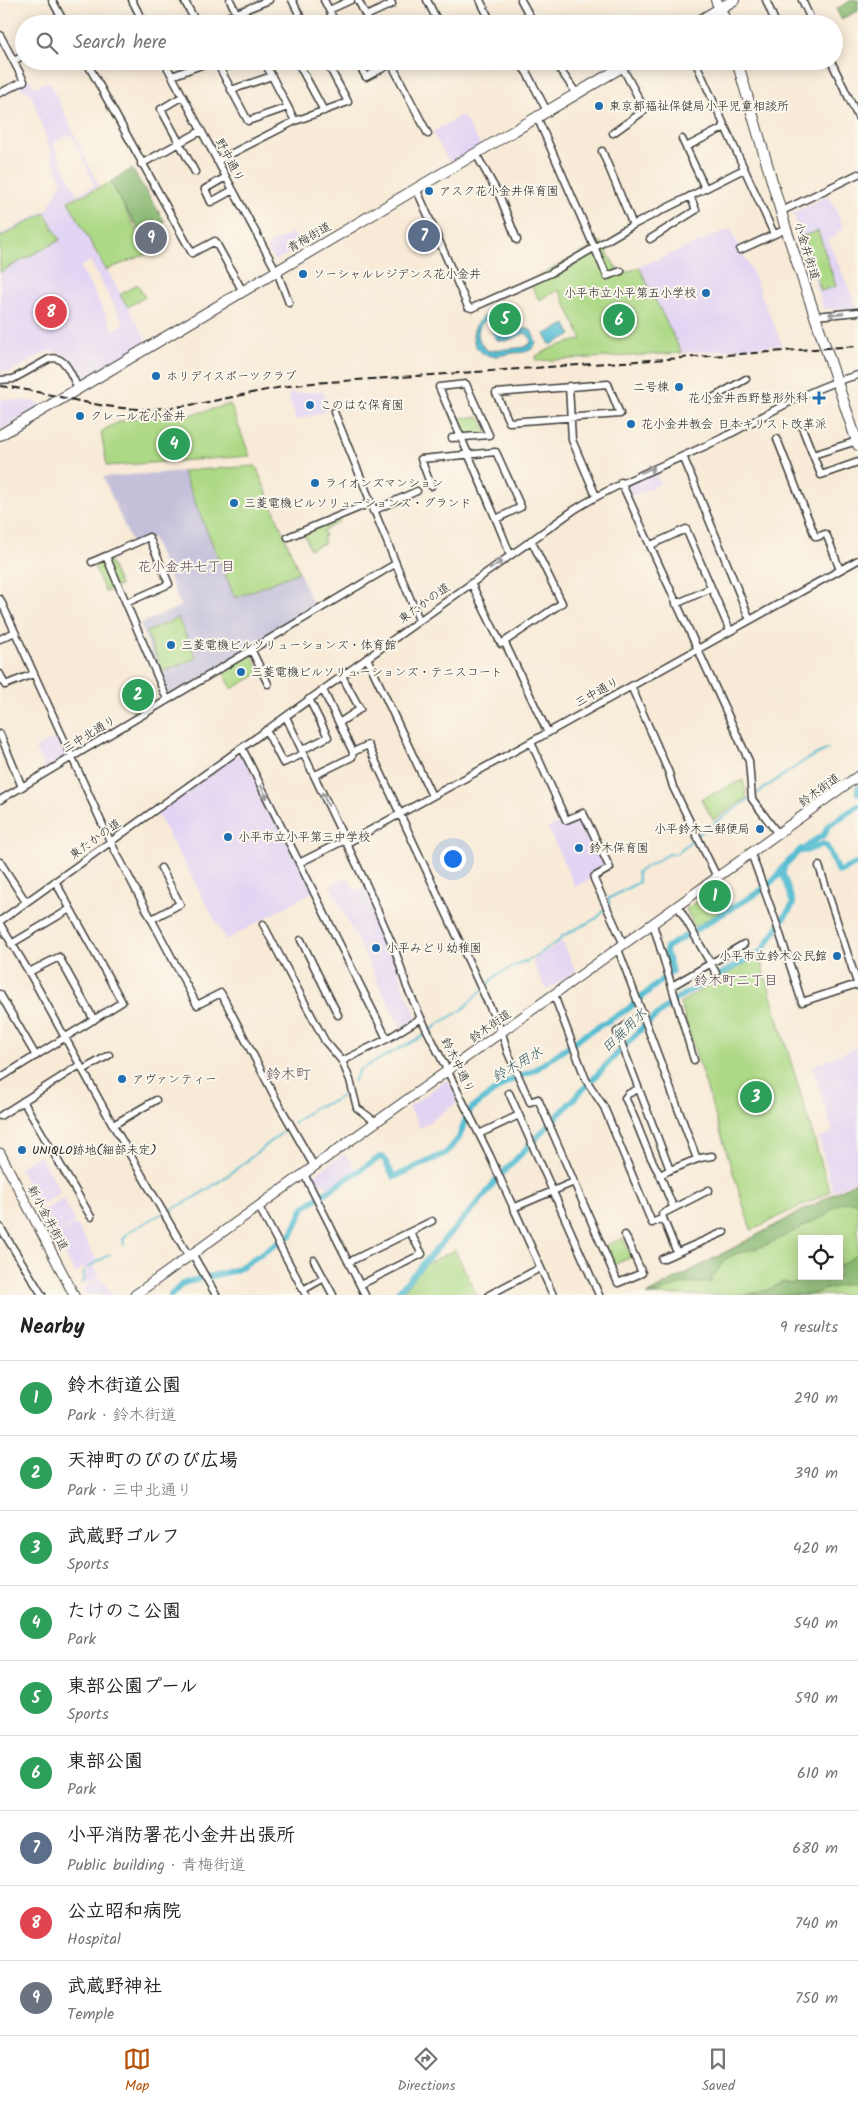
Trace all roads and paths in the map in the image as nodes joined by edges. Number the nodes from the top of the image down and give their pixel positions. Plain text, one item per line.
1 (52, 0) edge
2 (132, 0) edge
3 (184, 0) edge
4 (230, 0) edge
5 (269, 0) edge
6 (292, 0) edge
7 (324, 0) edge
8 (351, 0) edge
9 (358, 0) edge
10 (390, 0) edge
11 (427, 0) edge
12 (480, 0) edge
13 (521, 0) edge
14 (734, 0) edge
15 (766, 0) edge
16 (802, 0) edge
17 (718, 4) edge
18 (330, 10) junction
19 (237, 13) junction
20 (61, 15) edge
21 (140, 15) edge
22 (192, 15) edge
23 (232, 15) edge
24 (300, 15) edge
25 (332, 15) edge
26 (366, 15) edge
27 (368, 15) edge
28 (434, 15) edge
29 (488, 15) edge
30 (529, 15) edge
31 (705, 15) edge
32 (772, 15) edge
33 (809, 15) edge
34 (0, 35) edge
35 (14, 61) edge
36 (18, 70) edge
37 (91, 70) edge
38 (169, 70) edge
39 (188, 70) edge
40 (221, 70) edge
41 (269, 70) edge
42 (302, 70) edge
43 (331, 70) edge
44 (362, 70) edge
45 (377, 70) edge
46 (394, 70) edge
47 (524, 70) edge
48 (560, 70) edge
49 (617, 70) edge
50 (624, 70) edge
51 (699, 70) edge
52 (741, 70) edge
53 (835, 70) edge
54 (172, 76) junction
55 (272, 76) junction
56 (231, 90) junction
57 (0, 92) edge
58 (577, 94) junction
59 (183, 96) junction
60 (288, 107) junction
61 (324, 111) junction
62 (547, 111) junction
63 (858, 116) edge
64 (537, 117) junction
65 (295, 121) junction
66 (725, 126) junction
67 (201, 131) junction
68 (613, 133) dead end
69 (428, 134) dead end
70 (682, 139) dead end
71 (179, 143) junction
72 (686, 147) junction
73 (602, 151) dead end
74 (476, 154) junction
75 (218, 161) junction
76 (141, 164) junction
77 (744, 169) junction
78 (195, 172) dead end
79 (858, 174) edge
80 (226, 176) junction
81 (416, 188) junction
82 (705, 188) junction
83 (233, 190) junction
84 (690, 196) junction
85 (782, 211) junction
86 (633, 225) junction
87 (786, 229) junction
88 (774, 234) junction
89 (650, 239) dead end
90 (517, 240) dead end
91 (596, 247) junction
92 (740, 250) dead end
93 (276, 270) junction
94 (621, 271) dead end
95 (242, 290) junction
96 (289, 303) dead end
97 (858, 312) edge
98 (815, 316) junction
99 (858, 375) edge
100 (746, 379) dead end
101 (0, 380) edge
102 (837, 380) junction
103 (569, 386) junction
104 (78, 388) junction
105 (709, 400) dead end
106 (334, 412) dead end
107 (572, 418) junction
108 (803, 430) dead end
109 (0, 435) edge
110 (461, 437) junction
111 (452, 438) dead end
112 (777, 439) dead end
113 (857, 443) edge
114 (813, 455) junction
115 (469, 456) junction
116 (683, 456) junction
117 (858, 462) edge
118 (621, 482) junction
119 (431, 486) dead end
120 (417, 491) dead end
121 (596, 496) junction
122 (370, 503) junction
123 (373, 511) junction
124 (496, 519) junction
125 (288, 537) dead end
126 (531, 540) junction
127 (651, 545) junction
128 (510, 554) junction
129 (106, 556) junction
130 (858, 560) edge
131 (92, 562) dead end
132 (395, 564) junction
133 (840, 570) junction
134 (471, 583) junction
135 (711, 588) junction
136 (0, 599) edge
137 (126, 603) junction
138 (676, 604) junction
139 (419, 620) junction
140 (750, 620) junction
141 (730, 631) junction
142 (15, 632) junction
143 (0, 639) edge
144 (505, 643) junction
145 (698, 649) junction
146 (252, 651) junction
147 (367, 658) junction
148 (0, 674) edge
149 (33, 674) junction
150 (342, 676) junction
151 (268, 684) dead end
152 (631, 686) junction
153 (323, 690) junction
154 (167, 699) junction
155 (309, 700) junction
156 (286, 717) junction
157 (338, 723) junction
158 (266, 730) junction
159 (548, 733) junction
160 (0, 734) edge
161 (531, 742) junction
162 (242, 748) junction
163 (302, 752) junction
164 (353, 752) junction
165 (71, 758) junction
166 (314, 775) junction
167 (858, 776) edge
168 (22, 787) junction
169 (432, 796) junction
170 (0, 800) edge
171 (400, 814) junction
172 (778, 834) junction
173 (110, 841) junction
174 (346, 841) junction
175 (751, 854) junction
176 (0, 862) edge
177 (299, 864) junction
178 (819, 866) dead end
179 (161, 868) dead end
180 (717, 877) junction
181 (55, 881) junction
182 (26, 902) junction
183 (678, 906) junction
184 (70, 909) junction
185 (152, 919) junction
186 (0, 923) edge
187 (263, 924) dead end
188 (653, 924) junction
189 (301, 940) dead end
190 (11, 944) junction
191 (744, 944) dead end
192 (621, 947) junction
193 (710, 964) junction
194 (29, 972) junction
195 (716, 973) dead end
196 (858, 985) edge
197 (672, 986) junction
198 (0, 994) edge
199 (554, 995) junction
200 (643, 1013) junction
201 (338, 1015) dead end
202 (421, 1018) junction
203 (94, 1020) junction
204 (502, 1033) junction
205 (65, 1038) junction
206 (387, 1039) junction
207 (109, 1055) dead end
208 (36, 1056) junction
209 (694, 1060) dead end
210 (342, 1061) junction
211 (82, 1068) junction
212 (448, 1071) junction
213 (0, 1078) edge
214 (638, 1089) junction
215 (509, 1093) dead end
216 (156, 1100) dead end
217 (23, 1101) junction
218 (518, 1115) junction
219 (0, 1116) edge
220 (376, 1122) junction
221 (113, 1124) junction
222 (479, 1134) junction
223 (0, 1153) edge
224 (712, 1156) dead end
225 (697, 1159) junction
226 (314, 1166) junction
227 (670, 1170) junction
228 (304, 1174) junction
229 (660, 1175) junction
230 (574, 1182) junction
231 (709, 1190) dead end
232 (554, 1191) junction
233 (259, 1207) junction
234 (673, 1207) junction
235 (514, 1208) junction
236 (91, 1217) dead end
237 (663, 1218) junction
238 (432, 1221) dead end
239 (0, 1227) edge
240 (410, 1232) junction
241 (724, 1232) dead end
242 (625, 1235) dead end
243 (677, 1253) junction
244 (191, 1256) junction
245 (662, 1259) dead end
246 (314, 1260) dead end
247 (349, 1262) junction
248 (540, 1268) junction
249 (324, 1278) junction
250 (360, 1285) junction
251 (304, 1292) edge
252 (140, 1294) edge
253 (42, 1295) edge
254 (74, 1295) edge
255 (216, 1295) edge
256 (333, 1295) edge
257 (365, 1295) edge
258 (488, 1295) edge
259 (553, 1295) edge
260 (599, 1295) edge

1 - 20 street
2 - 21 street
3 - 22 street
4 - 19 street
5 - 19 street
6 - 24 street
7 - 18 street
8 - 18 street
9 - 26 street
10 - 27 street
11 - 28 street
12 - 29 street
13 - 30 street
14 - 17 main road
15 - 32 street
16 - 33 street
17 - 31 main road
18 - 25 street
19 - 23 street
34 - 35 street
36 - 57 street
37 - 76 street
38 - 54 street, 野中通り
39 - 54 street
40 - 56 street
41 - 55 street
42 - 61 street
43 - 61 street
44 - 45 street
46 - 69 street
47 - 62 street
48 - 58 street
49 - 58 main road, 青梅街道
50 - 68 street
51 - 66 street
52 - 85 main road, 小金井街道
53 - 63 street
54 - 59 street, 野中通り
55 - 56 street
55 - 60 street
56 - 60 street
58 - 62 main road, 青梅街道
59 - 67 street, 野中通り
59 - 71 street
60 - 65 street
61 - 65 street
62 - 64 main road, 青梅街道
64 - 74 main road, 青梅街道
64 - 91 street
65 - 75 street
66 - 72 street
66 - 77 street
67 - 71 street
67 - 75 street, 野中通り
70 - 72 street
71 - 76 street
71 - 78 street
72 - 82 street
73 - 86 street
74 - 81 main road, 青梅街道
74 - 90 street
75 - 80 street, 野中通り
76 - 95 street
77 - 82 street
77 - 88 street
79 - 85 street
80 - 83 street, 野中通り
80 - 83 street
81 - 91 street
81 - 93 main road, 青梅街道
82 - 84 street
83 - 93 street, 野中通り
84 - 86 street
84 - 89 street
85 - 87 main road, 小金井街道
86 - 91 street
87 - 88 street
87 - 98 main road, 小金井街道
88 - 92 street
91 - 94 street
93 - 95 main road, 青梅街道
93 - 96 street, 野中通り
95 - 104 main road, 青梅街道
97 -> 98 street
98 - 102 main road, 小金井街道
99 - 102 street, 東たかの道
100 - 105 street
101 - 104 street
102 - 113 main road, 小金井街道
102 - 116 street, 東たかの道
103 - 107 street
103 - 107 street
103 - 107 street
104 - 109 main road, 青梅街道
106 - 122 street
107 - 121 street
108 - 114 street
110 - 110 street
110 - 111 street
110 - 115 street
112 - 133 street
113 - 114 street
114 - 117 street
115 - 119 street
115 - 124 street
115 - 124 street
118 -> 116 street, 東たかの道
116 - 140 street
118 - 121 street, 東たかの道
118 - 127 street
120 - 123 street
121 - 126 street, 東たかの道
122 - 123 street
122 - 125 street
123 - 132 street
124 - 128 street
126 - 128 street, 東たかの道
126 - 144 street
127 - 135 street
127 - 138 street
134 -> 128 street, 東たかの道
129 - 131 street
129 - 137 street
129 - 137 street
130 - 133 street, 三中通り
132 - 139 street
132 - 146 street, 三中北通り
133 - 140 street, 三中通り
134 - 139 street, 東たかの道
134 - 144 street
135 - 138 street
135 - 141 street
136 - 142 street
137 - 154 street
138 - 145 street
139 - 147 street, 東たかの道
140 - 141 street, 三中通り
141 - 145 street, 三中通り
142 - 143 street
142 - 149 street
144 - 159 street
145 - 152 street, 三中通り
145 - 172 street
146 - 151 street
146 - 154 street, 三中北通り
147 - 150 street, 東たかの道
147 - 169 street
148 - 149 street
149 - 165 street
150 - 153 street, 東たかの道
150 - 157 street
152 - 159 street, 三中通り
152 - 180 street
153 - 155 street, 東たかの道
153 - 157 street
154 - 165 street, 三中北通り
155 - 156 street, 東たかの道
155 - 163 street
156 - 158 street, 東たかの道
156 - 163 street, 鈴木中通り
157 - 164 street
158 - 162 street, 東たかの道
158 - 163 street
159 - 161 street, 三中通り
160 - 168 street
161 - 169 street, 三中通り
161 - 192 street
162 - 173 street, 東たかの道
162 -> 177 street
163 - 166 street, 鈴木中通り
164 - 166 street
164 - 171 street
165 - 168 street, 三中北通り
165 - 173 street
174 -> 166 street, 鈴木中通り
167 - 172 main road, 鈴木街道
168 - 170 street, 三中北通り
169 - 171 street, 三中通り
171 - 174 street, 三中通り
171 - 204 street
172 - 175 main road, 鈴木街道
173 - 181 street, 東たかの道
173 - 185 street
174 - 177 street, 三中通り
174 - 202 street, 鈴木中通り
175 - 180 main road, 鈴木街道
175 - 196 street
176 - 182 street
177 - 206 street
178 - 196 street
179 - 185 street
180 - 183 main road, 鈴木街道
181 - 182 street, 東たかの道
181 - 184 street
182 - 186 street, 東たかの道
183 - 188 main road, 鈴木街道
183 - 193 street
184 - 190 street
184 - 203 street
185 - 226 street
186 - 190 street
187 - 210 street
188 - 192 main road, 鈴木街道
188 - 197 street
189 - 201 street
190 - 194 street
191 - 193 street
192 - 199 main road, 鈴木街道
192 - 200 street
193 - 195 street
193 - 197 street
194 - 203 street
194 - 205 street
197 - 209 street
198 - 208 street
199 - 204 main road, 鈴木街道
199 - 237 street
200 - 214 street
200 - 225 street
202 - 206 street
202 - 212 street, 鈴木中通り
203 - 205 street
204 - 212 main road, 鈴木街道
204 - 230 street
205 - 208 street
205 - 211 street
206 - 210 street
207 - 211 street
208 - 213 street
210 - 220 street
211 - 217 street
211 - 221 street
212 - 220 main road, 鈴木街道
212 - 222 street, 鈴木中通り
214 - 227 street
214 - 229 street
215 - 218 street
216 - 221 street
217 - 219 street
217 - 236 street
218 - 222 street
218 - 232 street
220 - 226 main road, 鈴木街道
221 - 244 street
222 - 235 street, 鈴木中通り
223 - 254 main road, 新小金井街道
224 - 225 street
225 - 227 street
226 - 228 main road, 鈴木街道
227 - 229 street
228 - 233 main road, 鈴木街道
228 - 247 street
229 - 234 street
230 - 232 street
230 - 242 street
231 - 234 street
232 - 235 street
232 - 260 street
233 - 244 main road, 鈴木街道
233 - 251 street
234 - 237 street
235 - 248 street, 鈴木中通り
237 - 243 street
238 - 240 street
239 - 253 street
240 - 247 street
240 - 250 street
241 - 243 street
243 - 245 street
244 - 252 main road, 鈴木街道
244 - 255 street
246 - 249 street
247 - 250 street
248 - 258 street
248 - 259 street, 鈴木中通り
249 - 251 street
249 - 256 street
250 - 257 street

